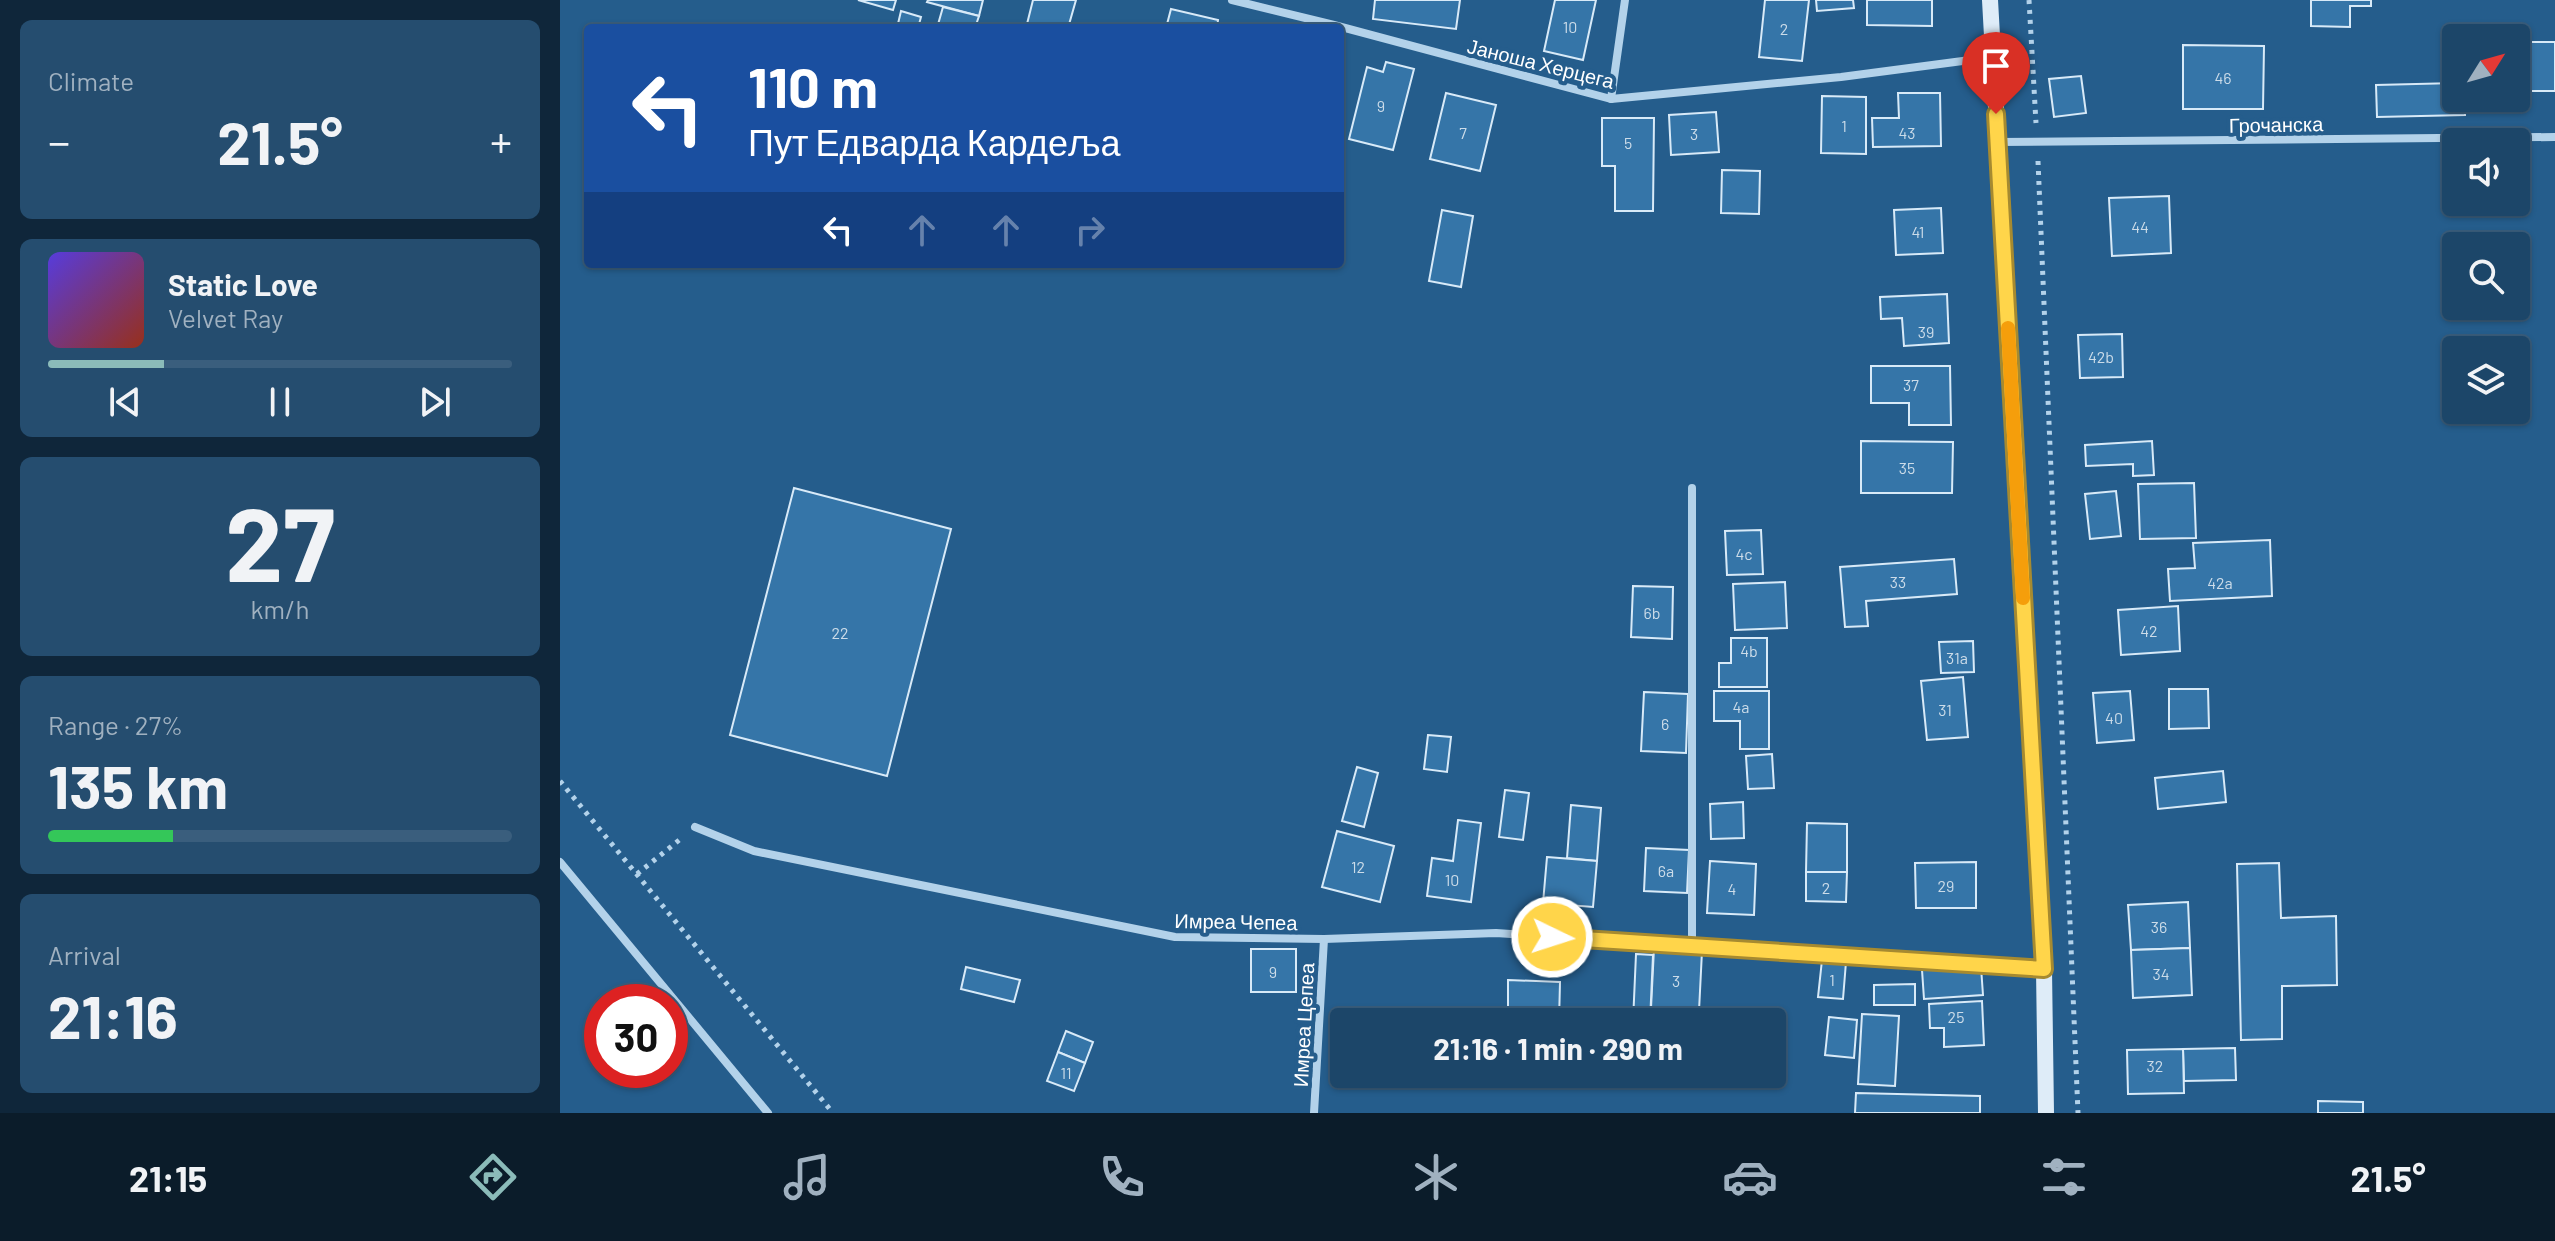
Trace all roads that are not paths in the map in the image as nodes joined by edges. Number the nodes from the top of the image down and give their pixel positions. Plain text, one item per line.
1 (1232, 0) edge
2 (1625, 0) edge
3 (1990, 0) edge
4 (1330, 24) edge
5 (1344, 28) edge
6 (1993, 57) junction
7 (1611, 99) junction
8 (2555, 137) edge
9 (1997, 142) junction
10 (1692, 488) dead end
11 (695, 827) road end
12 (560, 862) edge
13 (1324, 939) junction
14 (1692, 946) junction
15 (2044, 969) junction
16 (768, 1113) edge
17 (1314, 1113) edge
18 (2046, 1113) edge

1 - 4 street, Јаноша Херцега
2 - 7 street
3 - 6 main road
5 - 7 street, Јаноша Херцега
6 - 7 street, Јаноша Херцега
6 - 9 main road
8 - 9 street, Грочанска
9 - 15 main road
10 - 14 street
11 - 13 street, Имреа Чепеа
12 - 16 street
13 - 14 street, Имреа Чепеа
13 - 17 street, Имреа Цепеа
14 - 15 street, Имреа Чепеа
15 - 18 main road

